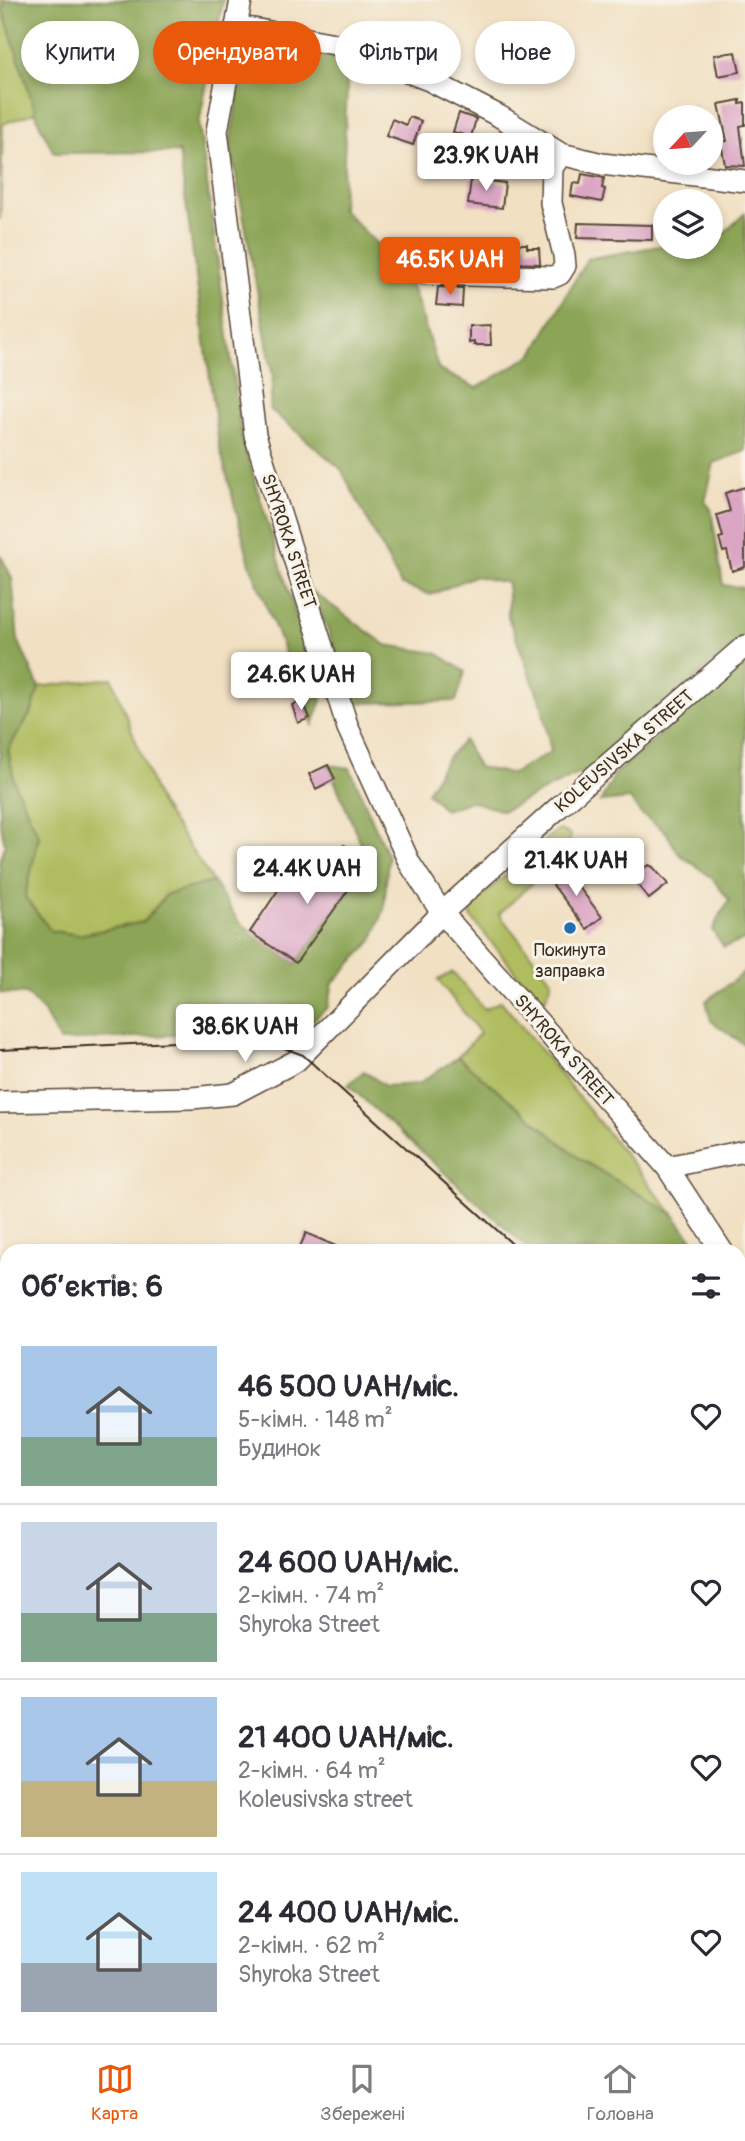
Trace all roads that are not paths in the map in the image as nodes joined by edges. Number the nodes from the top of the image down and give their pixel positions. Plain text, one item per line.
1 (241, 0) edge
2 (237, 21) edge
3 (321, 41) edge
4 (226, 84) edge
5 (561, 154) junction
6 (745, 181) edge
7 (426, 274) dead end
8 (745, 646) edge
9 (442, 913) junction
10 (0, 1102) edge
11 (745, 1151) edge
12 (667, 1167) junction
13 (717, 1244) edge

1 - 2 street, SHYROKA STREET
3 - 5 street
4 - 9 street, SHYROKA STREET
5 - 6 street
5 - 7 street
8 - 9 street, KOLEUSIVSKA STREET
9 - 10 street, KOLEUSIVSKA STREET
9 - 12 street, SHYROKA STREET
11 - 12 street
12 - 13 street, SHYROKA STREET

